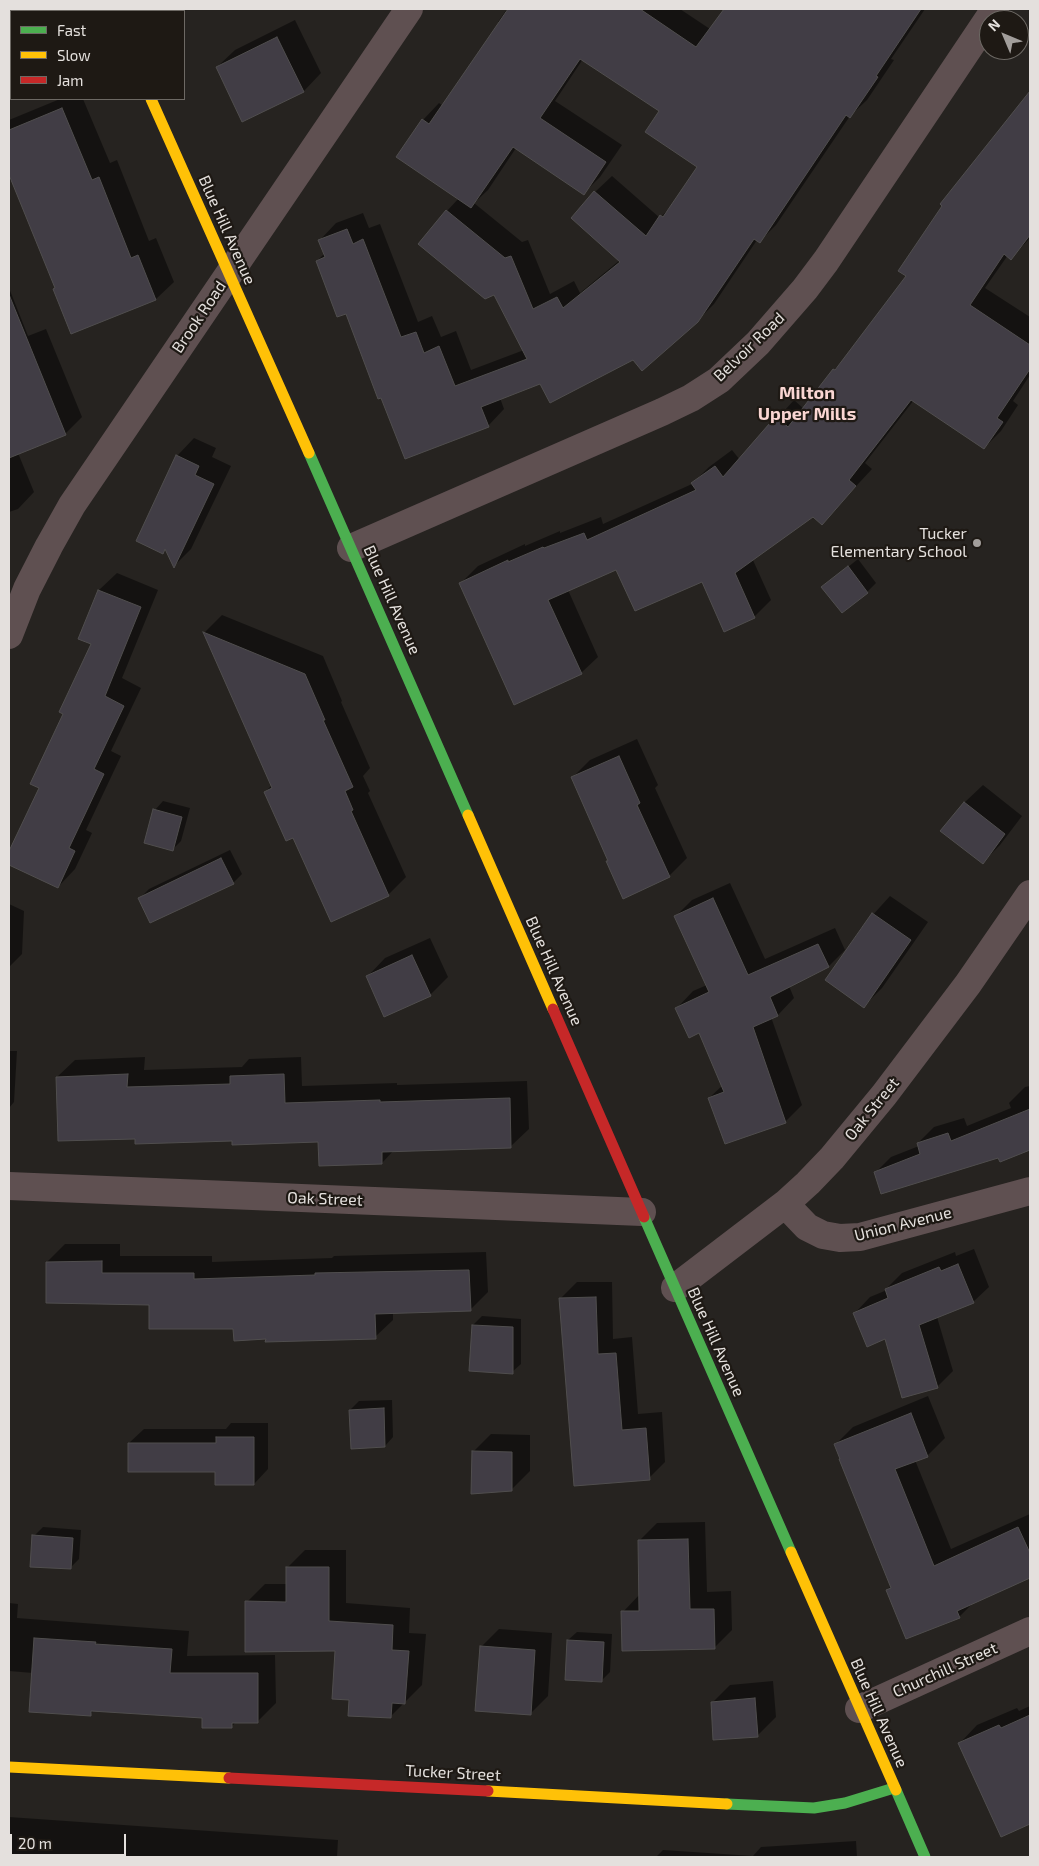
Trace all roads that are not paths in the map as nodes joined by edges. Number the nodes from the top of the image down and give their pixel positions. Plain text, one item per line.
1 (409, 9) edge
2 (995, 9) edge
3 (151, 100) edge
4 (229, 273) junction
5 (351, 548) junction
6 (9, 635) edge
7 (1030, 894) edge
8 (9, 1186) edge
9 (1030, 1191) edge
10 (785, 1204) junction
11 (642, 1212) junction
12 (675, 1288) junction
13 (1030, 1631) edge
14 (859, 1709) junction
15 (9, 1767) edge
16 (894, 1788) junction
17 (925, 1857) edge

1 - 4 street, Brook Road
2 - 5 street, Belvoir Road
3 - 4 main road, Blue Hill Avenue
4 - 5 main road, Blue Hill Avenue
4 - 6 street, Brook Road
5 - 11 main road, Blue Hill Avenue
7 - 10 street, Oak Street
8 - 11 street, Oak Street
9 - 10 street, Union Avenue
10 - 12 street, Oak Street
11 - 12 main road, Blue Hill Avenue
12 - 14 main road, Blue Hill Avenue
13 - 14 street, Churchill Street
14 - 16 main road, Blue Hill Avenue
15 - 16 main road, Tucker Street
16 - 17 main road, Blue Hill Avenue

